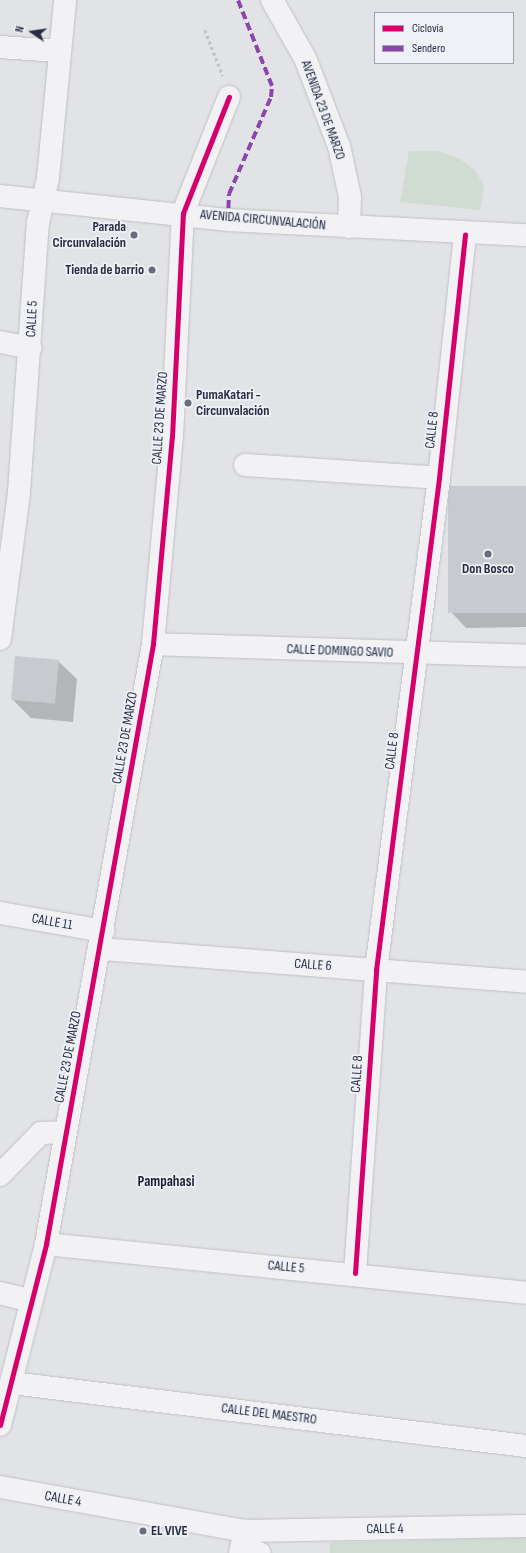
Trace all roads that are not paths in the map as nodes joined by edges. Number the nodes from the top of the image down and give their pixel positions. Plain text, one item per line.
1 (65, 0) edge
2 (272, 0) edge
3 (0, 46) edge
4 (59, 51) junction
5 (229, 97) road end
6 (0, 196) edge
7 (43, 199) junction
8 (183, 213) junction
9 (349, 227) junction
10 (464, 234) junction
11 (526, 235) edge
12 (0, 342) edge
13 (30, 348) junction
14 (245, 465) dead end
15 (438, 478) junction
16 (9, 491) edge
17 (1, 631) edge
18 (154, 644) junction
19 (416, 653) junction
20 (526, 656) edge
21 (0, 913) edge
22 (102, 940) junction
23 (376, 970) junction
24 (526, 982) edge
25 (66, 1132) junction
26 (0, 1175) edge
27 (46, 1244) junction
28 (355, 1274) junction
29 (0, 1292) edge
30 (526, 1294) edge
31 (32, 1301) junction
32 (12, 1383) junction
33 (0, 1425) edge
34 (526, 1446) edge
35 (0, 1487) edge
36 (526, 1526) edge
37 (246, 1547) edge

1 - 4 street, CALLE 5
2 - 9 street, AVENIDA 23 DE MARZO
3 - 4 street
4 - 7 street, CALLE 5
5 - 8 street, CALLE 23 DE MARZO
6 - 7 street, AVENIDA CIRCUNVALACIÓN
7 - 8 street, AVENIDA CIRCUNVALACIÓN
7 - 13 street, CALLE 5
8 - 9 street, AVENIDA CIRCUNVALACIÓN
8 - 18 street, CALLE 23 DE MARZO
9 - 10 street, AVENIDA CIRCUNVALACIÓN
10 - 11 street, AVENIDA CIRCUNVALACIÓN
10 - 15 street, CALLE 8
12 - 13 street
13 - 16 street, CALLE 5
14 - 15 street
15 - 19 street, CALLE 8
16 - 17 street, CALLE 5
18 - 19 street, CALLE DOMINGO SAVIO
18 - 22 street, CALLE 23 DE MARZO
19 - 20 street, CALLE DOMINGO SAVIO
19 - 23 street, CALLE 8
21 - 22 street, CALLE 11
22 - 23 street, CALLE 6
22 - 25 street, CALLE 23 DE MARZO
23 - 24 street, CALLE 6
23 - 28 street, CALLE 8
25 - 26 street
25 - 27 street, CALLE 23 DE MARZO
27 - 28 street, CALLE 5
27 - 31 street, CALLE 23 DE MARZO
28 - 30 street, CALLE 5
29 - 31 street
31 - 32 street, CALLE 23 DE MARZO
32 - 33 street, CALLE 23 DE MARZO
32 - 34 street, CALLE DEL MAESTRO
35 - 37 street, CALLE 4
36 - 37 street, CALLE 4

